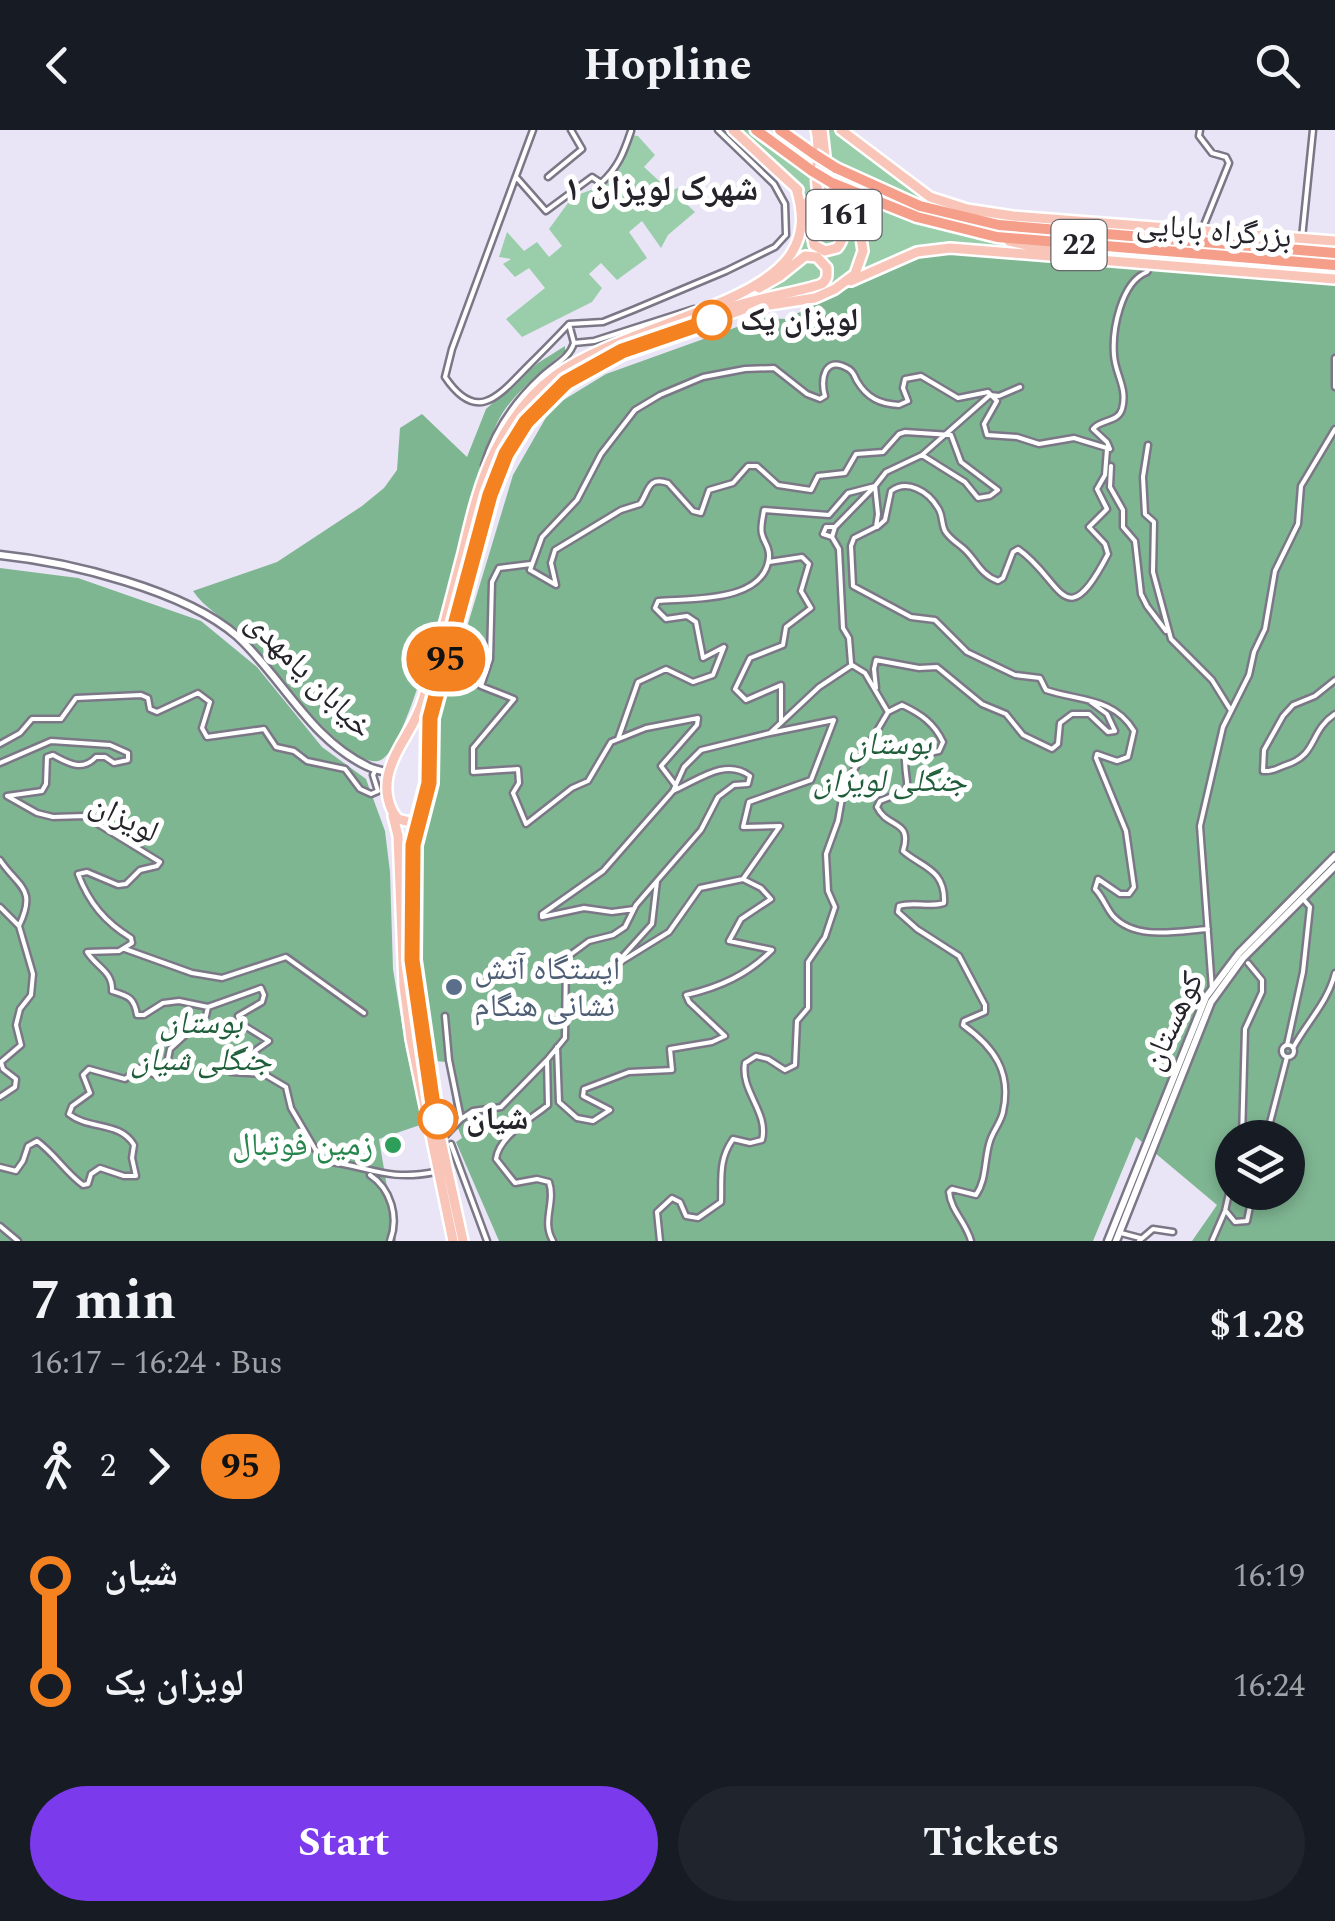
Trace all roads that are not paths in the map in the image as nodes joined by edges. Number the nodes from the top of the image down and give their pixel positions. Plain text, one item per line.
1 (533, 130) edge
2 (571, 130) edge
3 (632, 130) edge
4 (718, 130) edge
5 (733, 130) edge
6 (756, 130) edge
7 (780, 130) edge
8 (819, 130) edge
9 (841, 130) edge
10 (1200, 130) edge
11 (1314, 130) edge
12 (548, 177) dead end
13 (517, 178) junction
14 (796, 188) junction
15 (968, 209) junction
16 (1039, 230) junction
17 (1202, 230) junction
18 (997, 237) junction
19 (1302, 238) junction
20 (1335, 241) edge
21 (1335, 253) edge
22 (1106, 261) junction
23 (1150, 265) junction
24 (1335, 265) edge
25 (1335, 279) edge
26 (835, 289) junction
27 (748, 290) junction
28 (706, 306) junction
29 (568, 324) junction
30 (694, 326) junction
31 (574, 343) junction
32 (1335, 358) edge
33 (1020, 387) dead end
34 (1335, 387) edge
35 (990, 394) junction
36 (1335, 429) edge
37 (945, 433) junction
38 (1148, 445) dead end
39 (1107, 449) junction
40 (922, 455) junction
41 (1111, 466) dead end
42 (875, 486) junction
43 (477, 496) junction
44 (835, 527) junction
45 (876, 527) junction
46 (832, 538) junction
47 (0, 555) edge
48 (769, 562) junction
49 (531, 564) junction
50 (1169, 634) junction
51 (852, 665) junction
52 (1335, 680) edge
53 (877, 692) junction
54 (1086, 698) junction
55 (1230, 710) junction
56 (888, 712) junction
57 (1335, 714) edge
58 (782, 722) junction
59 (770, 733) junction
60 (618, 739) junction
61 (0, 744) edge
62 (393, 758) junction
63 (0, 763) edge
64 (363, 764) junction
65 (376, 769) junction
66 (389, 773) junction
67 (674, 789) junction
68 (420, 811) junction
69 (393, 814) junction
70 (415, 835) junction
71 (398, 836) junction
72 (1335, 856) edge
73 (0, 860) edge
74 (1335, 866) edge
75 (743, 878) junction
76 (657, 881) junction
77 (1302, 898) junction
78 (0, 907) edge
79 (634, 908) junction
80 (19, 926) junction
81 (1208, 929) junction
82 (126, 949) junction
83 (1248, 962) dead end
84 (1335, 973) edge
85 (1212, 988) junction
86 (208, 1006) junction
87 (364, 1013) dead end
88 (446, 1016) dead end
89 (1290, 1047) junction
90 (557, 1048) junction
91 (1288, 1057) junction
92 (547, 1060) junction
93 (0, 1097) edge
94 (436, 1116) junction
95 (461, 1119) junction
96 (1242, 1120) edge
97 (1271, 1120) edge
98 (1160, 1124) junction
99 (452, 1125) junction
100 (447, 1146) junction
101 (0, 1167) edge
102 (366, 1171) junction
103 (440, 1171) junction
104 (1249, 1210) edge
105 (1225, 1211) joint
106 (0, 1226) edge
107 (1173, 1232) dead end
108 (1119, 1237) edge
109 (1139, 1240) edge
110 (18, 1241) edge
111 (390, 1241) edge
112 (453, 1241) edge
113 (462, 1241) edge
114 (488, 1241) edge
115 (553, 1241) edge
116 (660, 1241) edge
117 (970, 1241) edge
118 (1108, 1241) edge
119 (1212, 1241) edge

1 - 13 street
2 - 12 street
3 - 13 street
4 - 29 street
5 - 14 main road
6 - 18 highway, بزرگراه بابایی / 22, bridge
7 - 16 highway, بزرگراه بابایی / 22, bridge
8 - 14 main road
8 - 26 main road, 161
9 - 15 main road
10 - 17 street
11 - 19 street
13 - 29 street
14 - 27 main road, 161
15 - 16 main road
15 - 17 main road
16 - 21 highway, بزرگراه بابایی / 22
17 - 19 main road
18 - 22 main road
18 - 24 highway, بزرگراه بابایی / 22
19 - 20 main road
22 - 23 main road
22 - 26 main road
23 - 25 main road
23 - 39 street
26 - 30 main road
27 - 28 main road, 161
27 - 30 main road
28 - 31 street
28 - 43 main road, 161
29 - 31 street
30 - 68 main road
31 - 43 street
32 - 34 street
33 - 35 street
35 - 37 street
35 - 39 street
35 - 49 street
36 - 55 street
37 - 40 street
37 - 40 street
37 - 49 street
38 - 50 street
39 - 45 street
40 - 42 street
41 - 50 street
42 - 44 street
42 - 45 street
42 - 48 street
43 - 62 main road, 161
44 - 46 street
44 - 46 street
45 - 54 street
46 - 51 street
47 - 64 main road, خیابان یامهدی
48 - 58 street
48 - 60 street
49 - 60 street
50 - 55 street
51 - 53 street
51 - 58 street
52 - 57 street
53 - 54 street
53 - 56 street
54 - 81 street
55 - 81 street
56 - 116 street
56 - 117 street
58 - 59 street
59 - 67 street
59 - 75 street
60 - 67 street
61 - 65 street
62 - 64 main road
62 - 66 main road
63 - 82 street, لویزان
64 - 65 main road, خیابان یامهدی
65 - 66 main road, خیابان یامهدی
66 - 69 main road
67 - 76 street
67 - 79 street
68 - 69 main road
68 - 70 main road
69 - 71 main road
70 - 71 main road
70 - 94 main road
71 - 103 main road
72 - 85 main road, کوهستان
73 - 80 street
74 - 77 main road, کوهستان
75 - 76 street
75 - 90 street
76 - 79 street
77 - 89 street
77 - 98 main road, کوهستان
78 - 80 street
79 - 90 street
80 - 93 street
81 - 85 street
82 - 86 street
82 - 87 street
83 - 96 street
84 - 89 street
85 - 98 main road, کوهستان
86 - 101 street
86 - 102 street
88 - 95 street
89 - 91 street
89 - 91 street
90 - 92 street
91 - 97 street
92 - 95 street
92 - 115 street
94 - 99 street
94 - 100 main road
95 - 99 street
98 - 108 main road, کوهستان
98 - 118 main road, کوهستان
99 - 100 street
100 - 113 main road
100 - 114 street
102 - 103 street
102 - 111 street
103 - 112 main road
104 - 105 street
105 - 119 street
106 - 110 street
107 - 109 street
108 - 109 street

